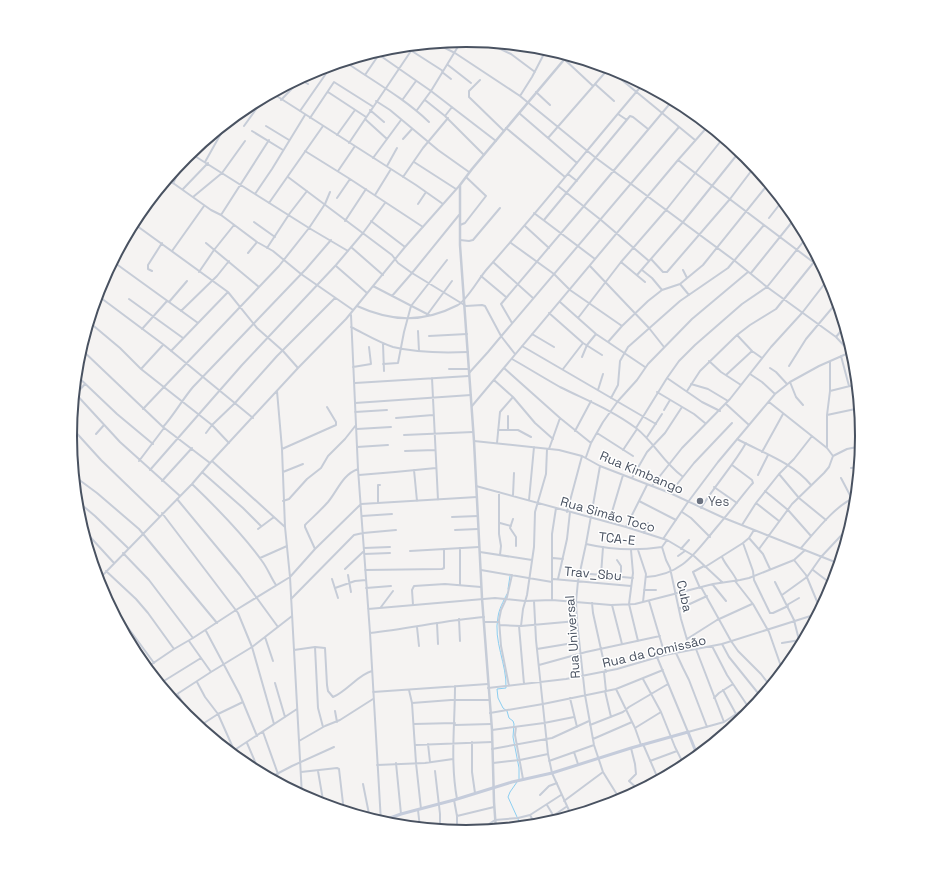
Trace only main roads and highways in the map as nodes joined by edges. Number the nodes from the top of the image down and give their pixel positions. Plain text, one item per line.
1 (696, 751) edge
2 (389, 819) edge

1 - 2 main road

